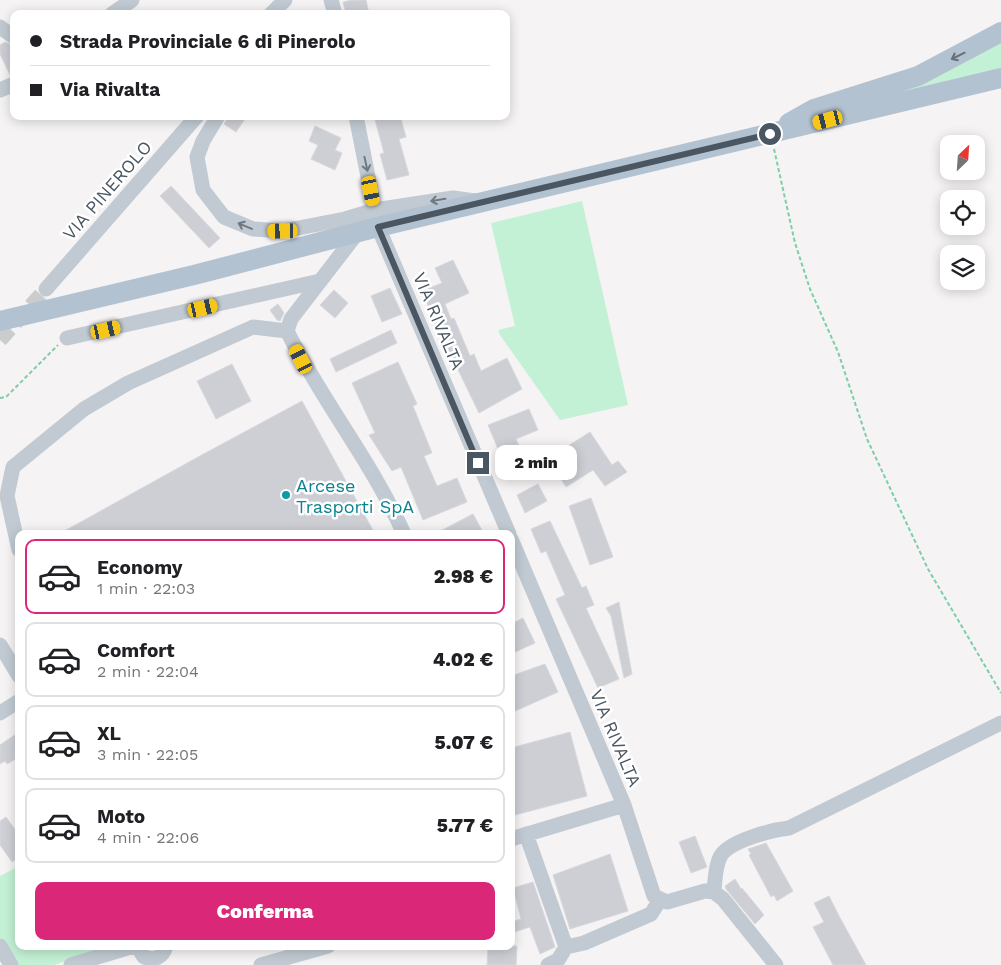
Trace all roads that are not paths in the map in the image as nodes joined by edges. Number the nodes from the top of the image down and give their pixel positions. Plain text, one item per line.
1 (132, 0) edge
2 (285, 0) edge
3 (118, 10) edge
4 (276, 10) edge
5 (1001, 32) edge
6 (1001, 78) edge
7 (194, 120) edge
8 (216, 120) edge
9 (357, 120) edge
10 (770, 134) junction
11 (377, 218) junction
12 (352, 225) junction
13 (320, 281) junction
14 (46, 289) tunnel mouth
15 (0, 321) edge
16 (287, 331) junction
17 (67, 338) road end
18 (402, 530) edge
19 (507, 530) edge
20 (15, 532) edge
21 (515, 548) edge
22 (0, 645) edge
23 (15, 669) edge
24 (15, 704) edge
25 (0, 713) edge
26 (1001, 723) edge
27 (624, 805) junction
28 (519, 836) edge
29 (714, 892) junction
30 (660, 900) junction
31 (0, 946) edge
32 (566, 948) junction
33 (122, 950) edge
34 (139, 950) edge
35 (164, 950) edge
36 (314, 950) edge
37 (155, 962) edge
38 (11, 965) edge
39 (71, 965) edge
40 (261, 965) edge
41 (548, 965) edge
42 (776, 965) edge

1 - 3 street
2 - 4 street
5 -> 10 main road
6 - 10 main road
7 - 14 street, VIA PINEROLO
12 -> 8 street
9 -> 11 street, VIA RIVALTA
10 - 11 main road
11 - 12 main road
11 - 19 street, VIA RIVALTA
12 - 13 street
12 - 15 main road
13 - 16 street
13 - 17 street
16 - 18 street
16 - 20 street
21 - 27 street, VIA RIVALTA
22 - 23 street
24 - 25 street
26 - 29 street
27 - 28 street
27 - 30 street, VIA RIVALTA
28 - 32 street
29 - 30 street
29 - 42 street
30 - 32 street
31 - 38 street
32 - 41 street
33 - 39 street
34 - 37 street
35 - 37 street
36 - 40 street

